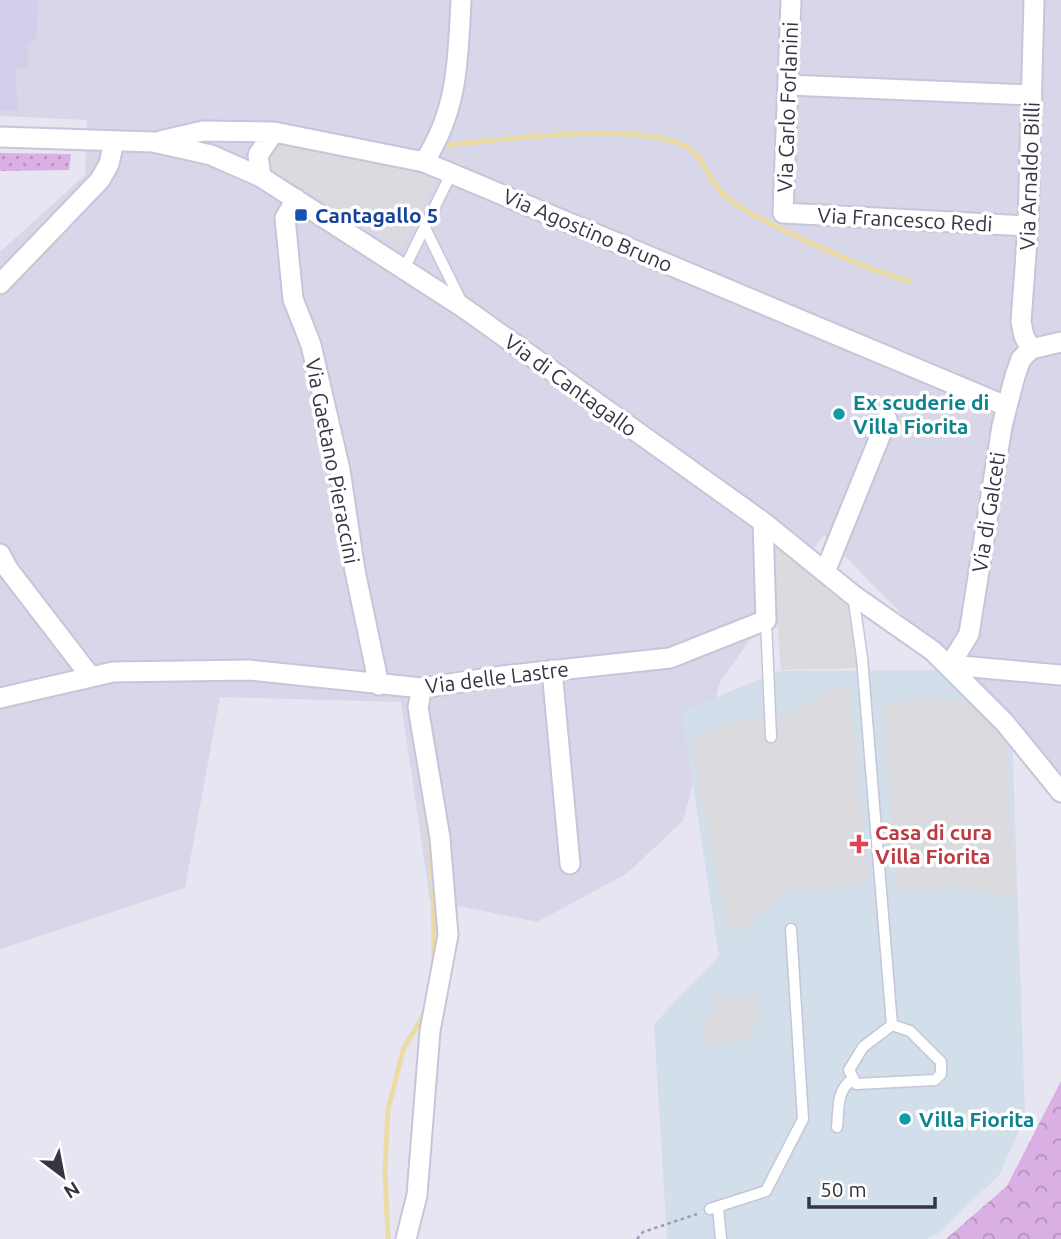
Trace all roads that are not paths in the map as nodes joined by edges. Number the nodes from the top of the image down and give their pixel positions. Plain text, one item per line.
1 (461, 0) edge
2 (791, 0) edge
3 (1034, 0) edge
4 (788, 85) junction
5 (1032, 95) junction
6 (274, 132) junction
7 (0, 137) edge
8 (114, 141) junction
9 (153, 142) junction
10 (424, 162) junction
11 (452, 172) junction
12 (261, 177) junction
13 (296, 200) junction
14 (782, 213) joint
15 (1028, 226) junction
16 (425, 228) junction
17 (404, 267) junction
18 (0, 284) edge
19 (464, 308) junction
20 (1061, 342) edge
21 (1031, 349) junction
22 (1006, 406) junction
23 (887, 419) dead end
24 (763, 522) junction
25 (0, 554) edge
26 (825, 572) junction
27 (853, 595) junction
28 (766, 620) junction
29 (950, 666) junction
30 (552, 670) junction
31 (1061, 675) edge
32 (91, 677) junction
33 (379, 685) junction
34 (422, 688) junction
35 (0, 698) edge
36 (771, 737) dead end
37 (1061, 792) edge
38 (570, 864) dead end
39 (791, 929) dead end
40 (892, 1025) junction
41 (853, 1079) junction
42 (837, 1127) dead end
43 (406, 1239) edge
44 (721, 1239) edge

1 - 10 street
2 - 4 street, Via Carlo Forlanini
3 - 5 street, Via Arnaldo Billi
4 - 5 street
4 - 14 street, Via Carlo Forlanini
5 - 15 street, Via Arnaldo Billi
6 - 9 street, Via Agostino Bruno
6 - 10 street, Via Agostino Bruno
6 - 12 street
7 - 8 street, Via di Cantagallo
8 - 9 street, Via di Cantagallo
8 - 18 street
9 - 12 street, Via di Cantagallo
10 - 11 street, Via Agostino Bruno
11 - 16 lane
11 - 22 street, Via Agostino Bruno
12 - 13 street, Via di Cantagallo
13 - 17 street, Via di Cantagallo
13 - 33 street, Via Gaetano Pieraccini
14 - 15 street, Via Francesco Redi
15 - 21 street, Via Arnaldo Billi
16 - 17 lane
16 - 19 lane
17 - 19 street, Via di Cantagallo
19 - 24 street, Via di Cantagallo
20 - 21 street
21 - 22 street, Via di Galceti
22 - 29 street, Via di Galceti
23 - 26 street
24 - 26 street, Via di Cantagallo
24 - 28 street
25 - 32 street
26 - 27 street, Via di Cantagallo
27 - 29 street, Via di Cantagallo
27 - 40 lane
28 - 30 street, Via delle Lastre
28 - 36 lane
29 - 31 street
29 - 37 street, Via di Cantagallo
30 - 34 street, Via delle Lastre
30 - 38 street
32 - 33 street, Via delle Lastre
32 - 35 street, Via delle Lastre
33 - 34 street, Via delle Lastre
34 - 43 street
39 - 44 lane
40 - 41 lane
40 - 41 lane
41 - 42 lane

